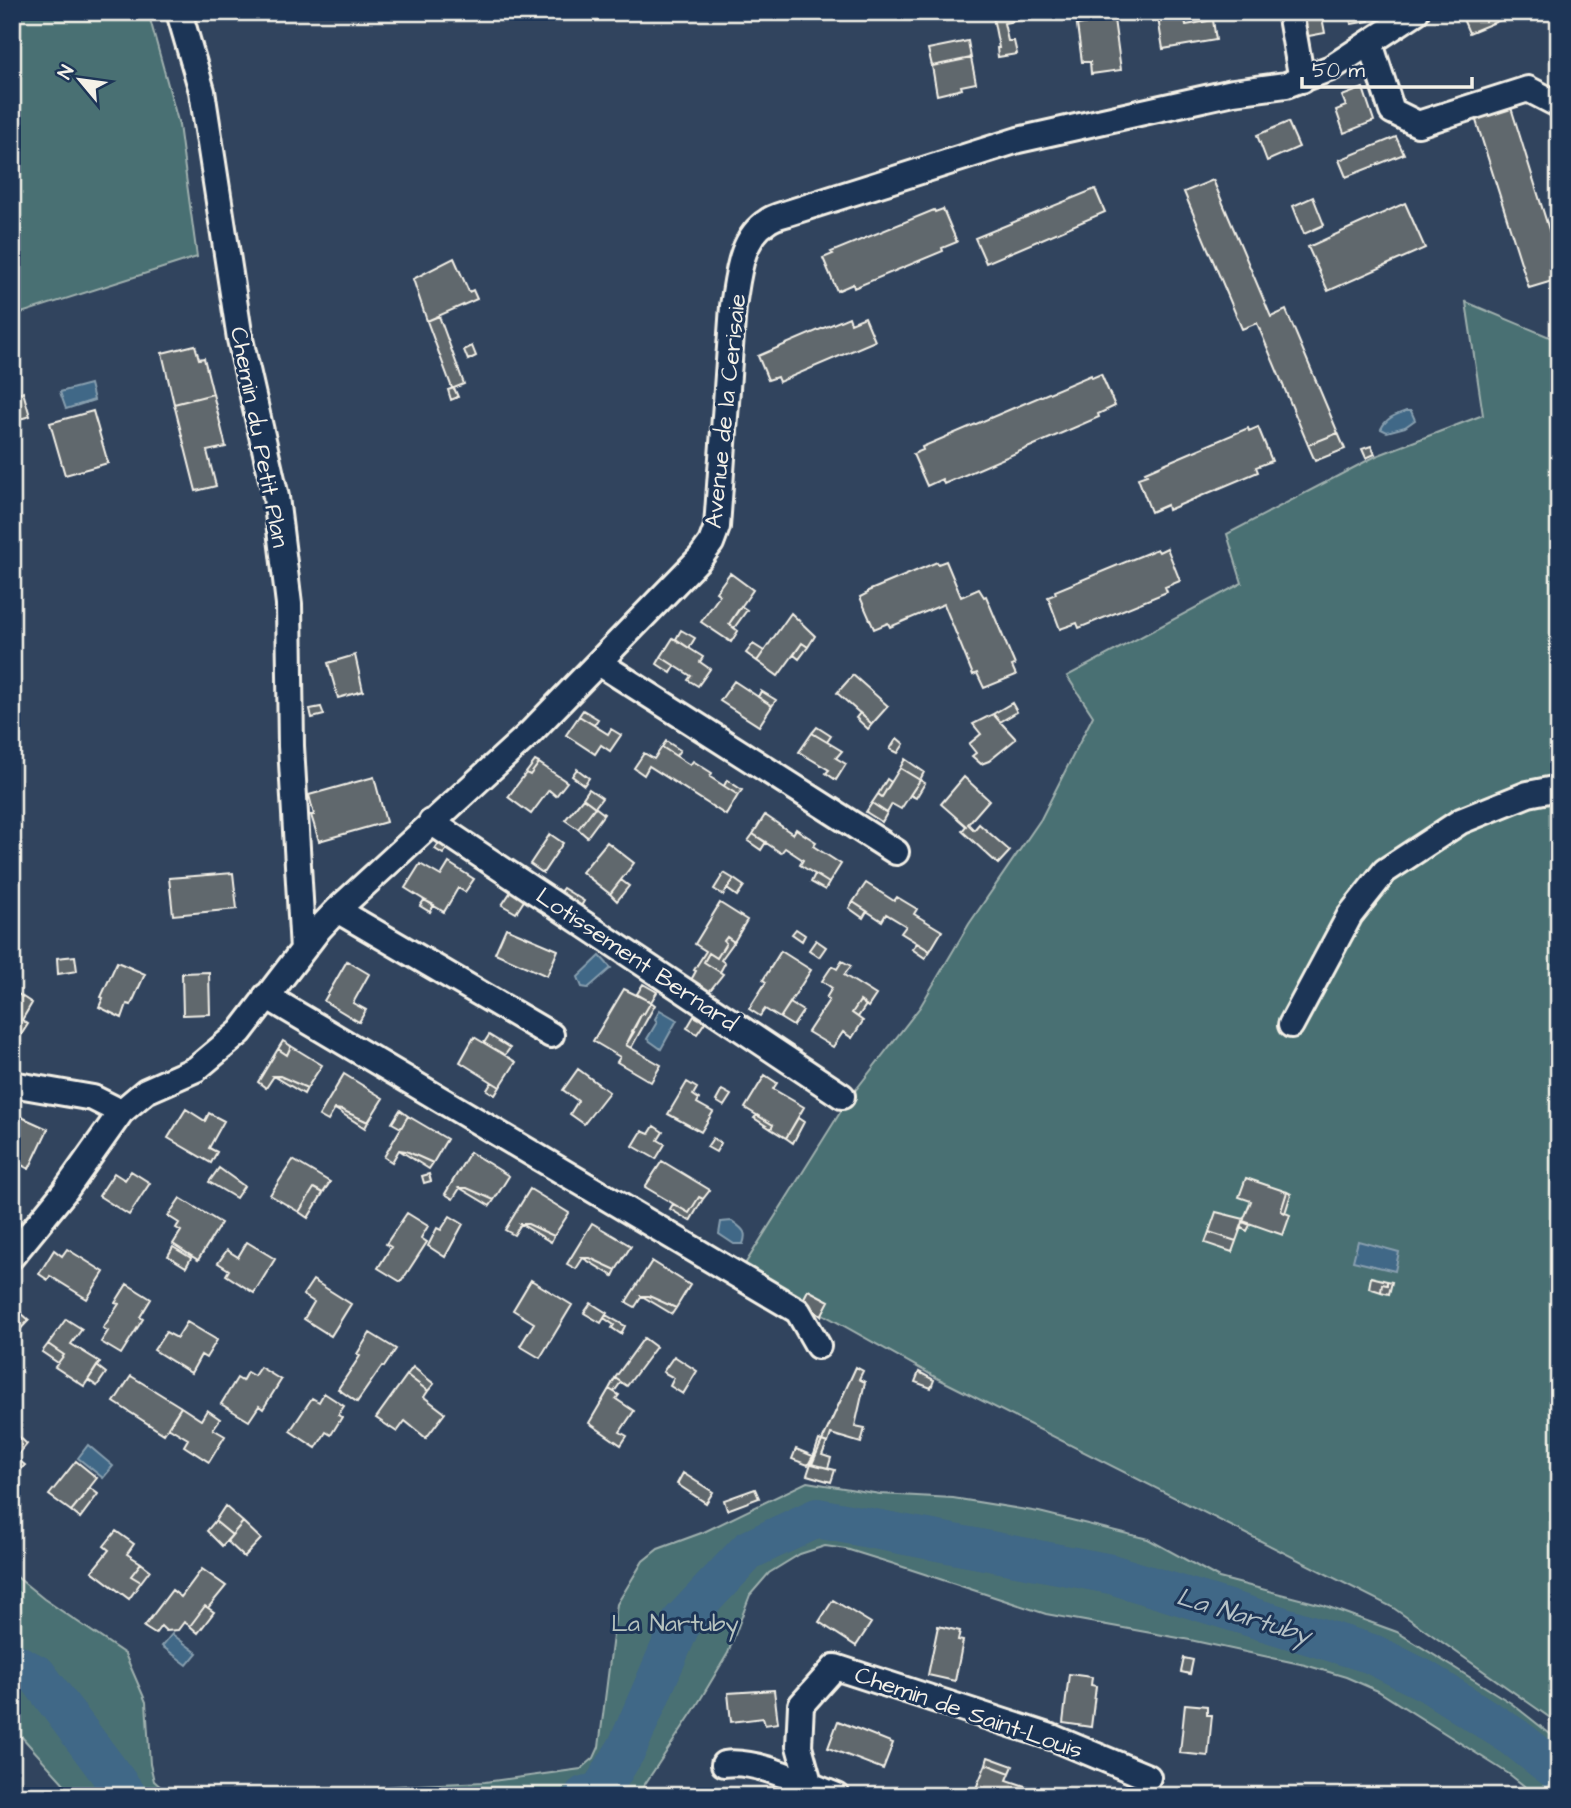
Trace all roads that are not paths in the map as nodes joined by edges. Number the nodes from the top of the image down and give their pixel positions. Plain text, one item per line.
1 (179, 12) edge
2 (1290, 12) edge
3 (1416, 12) edge
4 (1370, 43) junction
5 (1302, 80) junction
6 (1559, 105) edge
7 (599, 663) junction
8 (1559, 788) edge
9 (431, 822) junction
10 (896, 852) dead end
11 (337, 910) junction
12 (303, 950) junction
13 (266, 996) junction
14 (1291, 1025) dead end
15 (551, 1035) dead end
16 (12, 1084) edge
17 (842, 1096) dead end
18 (121, 1112) junction
19 (12, 1256) edge
20 (818, 1346) dead end
21 (724, 1764) dead end
22 (1148, 1777) dead end
23 (810, 1786) junction
24 (837, 1796) edge

1 - 12 street, Chemin du Petit Plan
2 - 5 street
3 - 4 street, Avenue de la Cerisaie
4 - 5 street, Avenue de la Cerisaie
4 - 6 street
5 - 7 street, Avenue de la Cerisaie
7 - 9 street, Avenue de la Cerisaie
7 - 10 street
8 - 14 street
9 - 11 street, Avenue de la Cerisaie
9 - 17 street, Lotissement Bernard
11 - 12 street, Avenue de la Cerisaie
11 - 15 street
12 - 13 street, Avenue de la Cerisaie
13 - 18 street, Avenue de la Cerisaie
13 - 20 street
16 - 18 street
18 - 19 street, Avenue de la Cerisaie
21 - 23 street
22 - 23 street, Chemin de Saint-Louis
23 - 24 street

